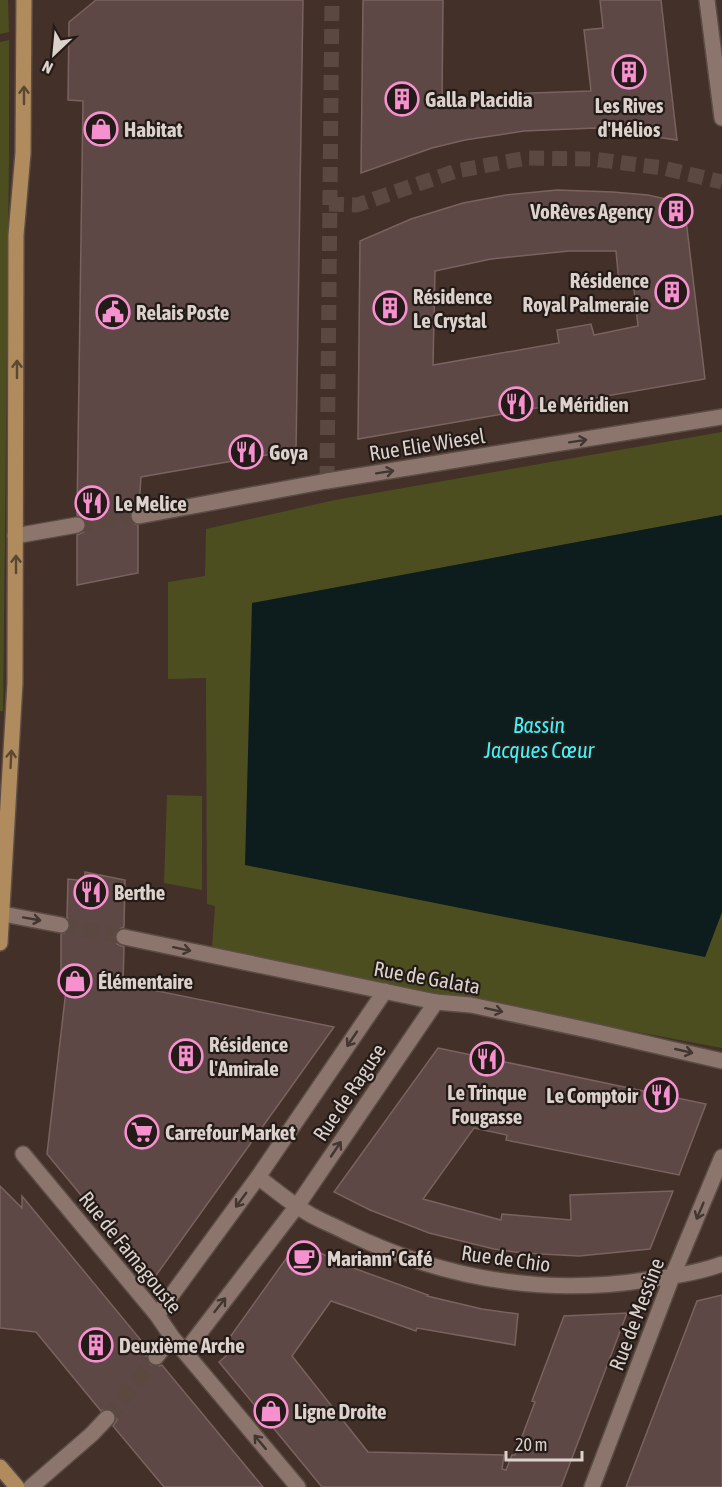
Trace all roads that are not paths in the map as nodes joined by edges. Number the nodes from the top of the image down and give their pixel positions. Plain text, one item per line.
1 (24, 0) edge
2 (707, 0) edge
3 (722, 118) edge
4 (722, 417) edge
5 (139, 516) tunnel mouth
6 (77, 525) tunnel mouth
7 (15, 536) junction
8 (3, 914) junction
9 (61, 925) tunnel mouth
10 (124, 937) tunnel mouth
11 (0, 943) edge
12 (385, 991) junction
13 (436, 1002) junction
14 (722, 1061) edge
15 (23, 1154) dead end
16 (722, 1157) edge
17 (258, 1177) junction
18 (297, 1206) junction
19 (722, 1264) edge
20 (672, 1276) junction
21 (157, 1315) junction
22 (172, 1337) junction
23 (185, 1352) junction
24 (156, 1358) tunnel mouth
25 (107, 1418) tunnel mouth
26 (0, 1467) edge
27 (17, 1487) edge
28 (31, 1487) edge
29 (298, 1487) edge
30 (592, 1487) edge

7 -> 1 main road
2 - 3 street
5 -> 4 street, Rue Elie Wiesel
6 - 7 street
8 -> 7 main road
8 -> 9 street
8 - 11 main road
10 -> 12 street, Rue de Galata
12 - 13 street, Rue de Galata
12 -> 17 street, Rue de Raguse
13 -> 14 street, Rue de Galata
18 -> 13 street, Rue de Raguse
15 - 21 street, Rue de Famagouste
16 -> 20 street, Rue de Messine
17 - 18 street
17 -> 21 street, Rue de Raguse
18 - 20 street, Rue de Chio
23 -> 18 street, Rue de Raguse
19 - 20 street, Rue de Chio
20 - 30 street, Rue de Messine
21 - 22 street, Rue de Famagouste
22 - 23 street, Rue de Famagouste
22 - 24 street
29 -> 23 street, Rue de Famagouste
25 - 28 street
26 - 27 main road

